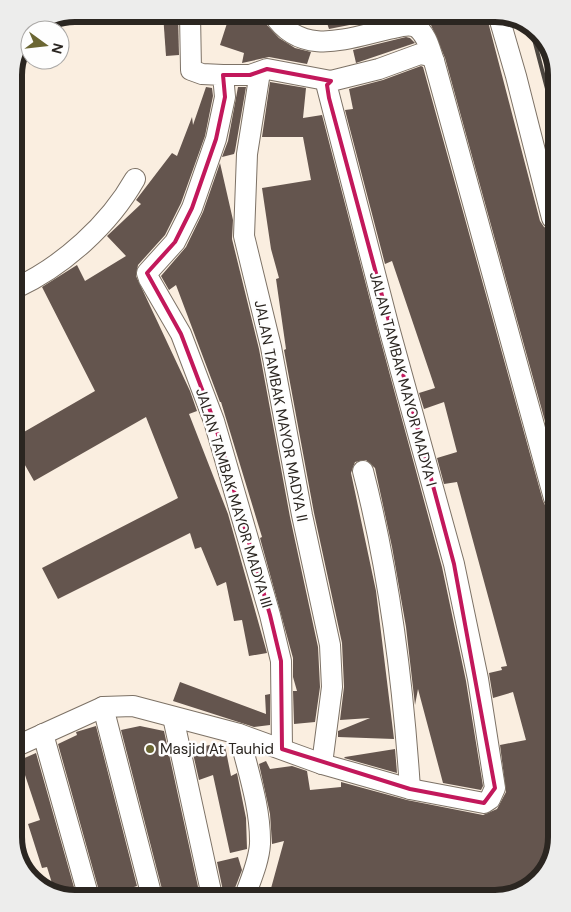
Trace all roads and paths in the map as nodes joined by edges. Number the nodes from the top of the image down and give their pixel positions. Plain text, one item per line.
1 (190, 22) edge
2 (279, 22) edge
3 (501, 23) edge
4 (434, 61) junction
5 (260, 72) junction
6 (224, 76) junction
7 (331, 81) junction
8 (135, 179) dead end
9 (548, 202) edge
10 (23, 284) edge
11 (363, 472) dead end
12 (548, 476) edge
13 (102, 707) junction
14 (174, 717) junction
15 (42, 734) junction
16 (238, 734) junction
17 (22, 744) edge
18 (282, 749) junction
19 (322, 764) junction
20 (410, 789) junction
21 (86, 889) edge
22 (150, 889) edge
23 (211, 889) edge
24 (247, 889) edge

1 - 6 street
2 - 4 street
3 - 9 street
4 - 7 street
4 - 12 street
5 - 6 street
5 - 7 street
5 - 19 street, JALAN TAMBAK MAYOR MADYA II
6 - 18 street, JALAN TAMBAK MAYOR MADYA III
7 - 20 street, JALAN TAMBAK MAYOR MADYA I
8 - 10 street
11 - 20 street
13 - 14 street
13 - 15 street
13 - 22 street
14 - 16 street
14 - 23 street
15 - 17 street
15 - 21 street
16 - 18 street
16 - 24 street
18 - 19 street
19 - 20 street

